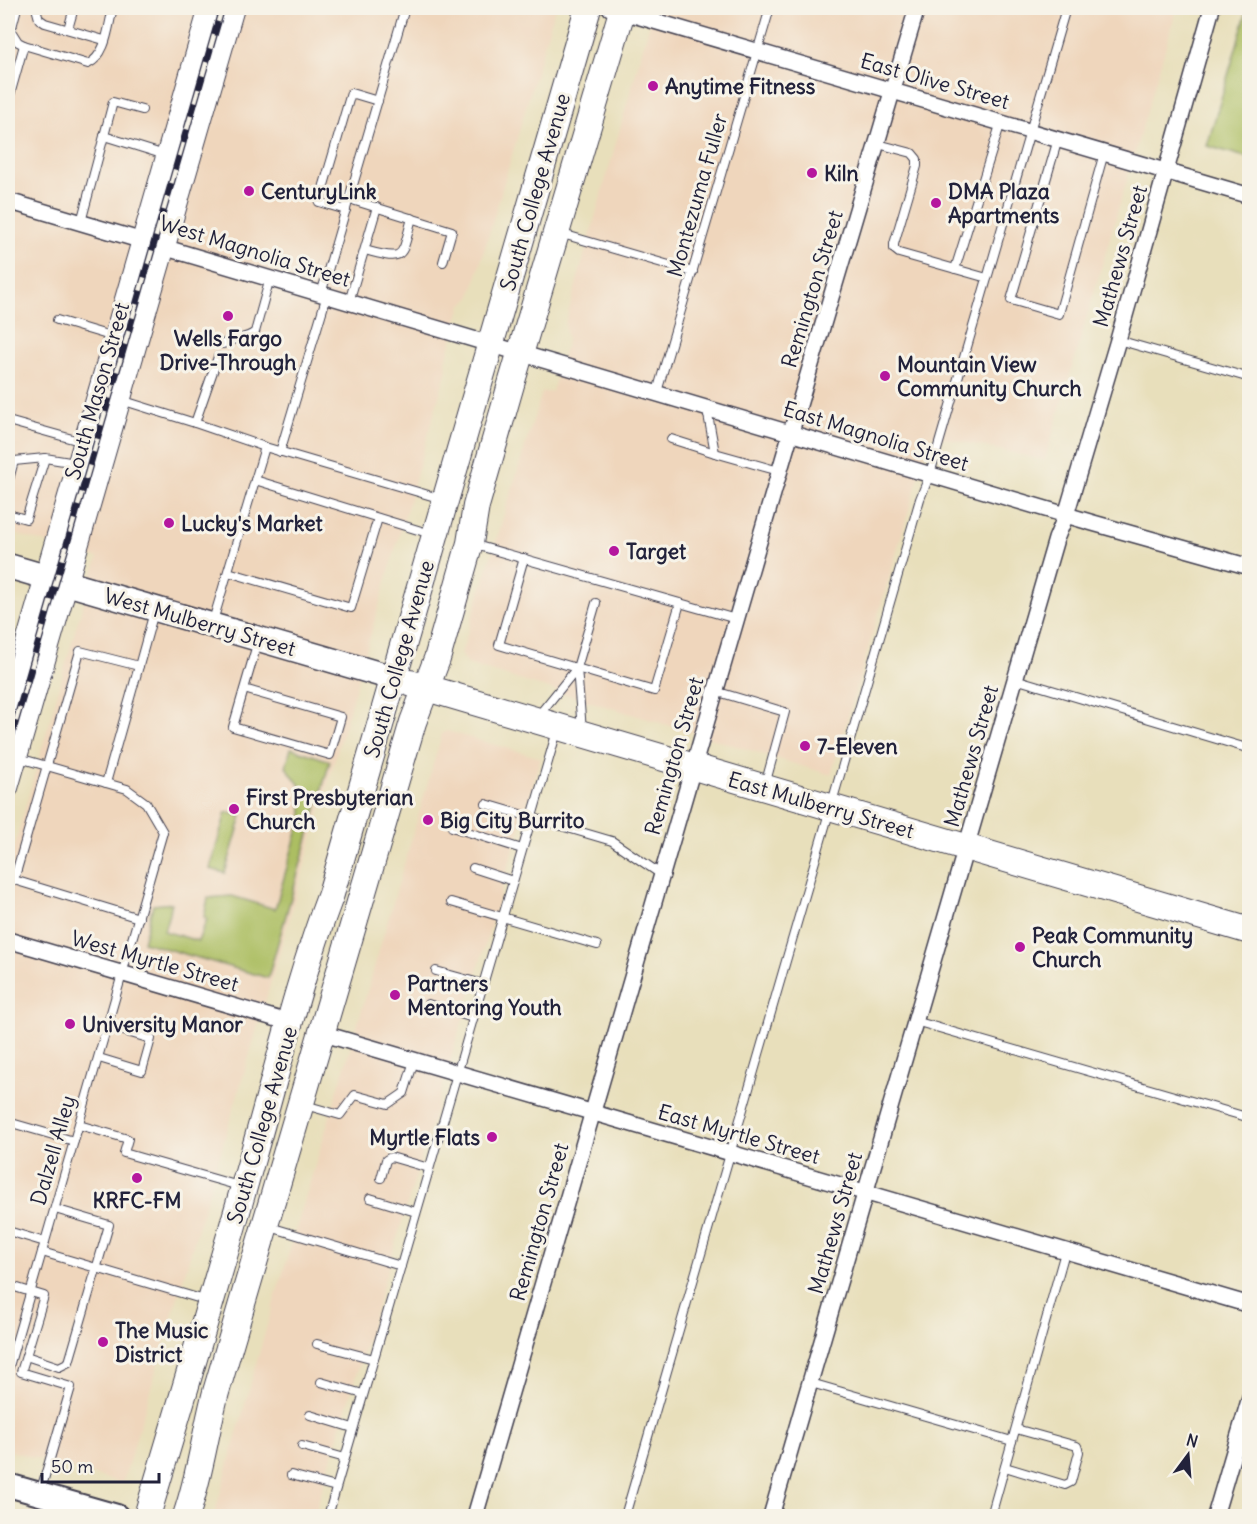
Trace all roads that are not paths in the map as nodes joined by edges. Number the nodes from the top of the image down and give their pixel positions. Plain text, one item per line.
1 (16, 8) edge
2 (74, 8) edge
3 (113, 8) edge
4 (209, 8) edge
5 (234, 8) edge
6 (405, 8) edge
7 (588, 8) edge
8 (770, 8) edge
9 (917, 8) edge
10 (1066, 8) edge
11 (1212, 8) edge
12 (35, 9) edge
13 (618, 9) edge
14 (68, 29) junction
15 (104, 40) junction
16 (24, 45) junction
17 (758, 51) junction
18 (893, 90) junction
19 (378, 101) junction
20 (8, 102) edge
21 (142, 110) dead end
22 (1001, 122) junction
23 (1030, 131) junction
24 (104, 136) junction
25 (1058, 139) junction
26 (878, 144) junction
27 (1104, 153) junction
28 (165, 155) junction
29 (1166, 171) junction
30 (1250, 196) edge
31 (349, 199) junction
32 (8, 201) edge
33 (377, 207) junction
34 (346, 210) junction
35 (412, 218) junction
36 (81, 222) junction
37 (556, 233) junction
38 (141, 239) junction
39 (163, 246) junction
40 (365, 250) junction
41 (443, 262) dead end
42 (956, 269) junction
43 (693, 272) junction
44 (270, 278) junction
45 (987, 278) junction
46 (324, 294) junction
47 (349, 302) junction
48 (57, 320) dead end
49 (114, 337) junction
50 (1118, 340) junction
51 (491, 343) junction
52 (223, 344) dead end
53 (521, 352) junction
54 (218, 357) dead end
55 (1250, 378) edge
56 (657, 392) junction
57 (119, 399) junction
58 (706, 407) junction
59 (8, 421) edge
60 (195, 423) junction
61 (791, 432) junction
62 (671, 439) dead end
63 (83, 442) junction
64 (265, 447) junction
65 (280, 452) junction
66 (715, 453) junction
67 (45, 458) junction
68 (77, 464) junction
69 (779, 471) junction
70 (930, 474) junction
71 (255, 480) junction
72 (8, 483) edge
73 (445, 500) junction
74 (8, 513) edge
75 (1066, 515) junction
76 (378, 518) junction
77 (434, 535) junction
78 (470, 543) junction
79 (524, 558) junction
80 (8, 566) edge
81 (1250, 567) edge
82 (228, 572) junction
83 (55, 580) junction
84 (596, 603) dead end
85 (680, 603) junction
86 (155, 609) junction
87 (736, 619) junction
88 (212, 626) junction
89 (259, 639) junction
90 (139, 666) junction
91 (577, 668) junction
92 (393, 678) junction
93 (1015, 679) junction
94 (244, 688) junction
95 (426, 688) junction
96 (715, 691) junction
97 (8, 705) edge
98 (547, 723) junction
99 (582, 735) junction
100 (1250, 749) edge
101 (17, 757) junction
102 (45, 766) junction
103 (693, 767) junction
104 (106, 783) junction
105 (8, 788) edge
106 (764, 789) junction
107 (486, 804) dead end
108 (832, 808) junction
109 (531, 817) junction
110 (452, 827) dead end
111 (966, 848) junction
112 (522, 849) junction
113 (473, 868) dead end
114 (662, 875) junction
115 (513, 880) junction
116 (332, 894) junction
117 (451, 902) dead end
118 (502, 917) junction
119 (139, 918) junction
120 (1250, 931) edge
121 (8, 940) edge
122 (597, 945) dead end
123 (436, 970) dead end
124 (123, 974) junction
125 (483, 984) junction
126 (428, 1004) dead end
127 (473, 1018) junction
128 (915, 1021) junction
129 (291, 1023) junction
130 (117, 1029) dead end
131 (321, 1033) junction
132 (99, 1058) junction
133 (414, 1061) junction
134 (457, 1074) junction
135 (300, 1104) junction
136 (592, 1113) junction
137 (1250, 1118) edge
138 (8, 1122) edge
139 (79, 1125) junction
140 (74, 1142) junction
141 (730, 1154) junction
142 (429, 1168) junction
143 (381, 1178) dead end
144 (278, 1181) junction
145 (244, 1187) junction
146 (865, 1193) junction
147 (370, 1198) dead end
148 (55, 1209) junction
149 (416, 1212) junction
150 (265, 1226) junction
151 (8, 1232) edge
152 (45, 1242) junction
153 (42, 1252) junction
154 (1065, 1252) junction
155 (401, 1266) junction
156 (97, 1268) junction
157 (8, 1285) edge
158 (30, 1292) junction
159 (211, 1302) junction
160 (1250, 1305) edge
161 (317, 1344) dead end
162 (26, 1356) junction
163 (374, 1359) junction
164 (8, 1370) edge
165 (321, 1382) dead end
166 (811, 1383) junction
167 (363, 1394) junction
168 (1250, 1397) edge
169 (310, 1415) dead end
170 (353, 1428) junction
171 (1016, 1429) junction
172 (1012, 1441) junction
173 (302, 1446) dead end
174 (345, 1458) junction
175 (1005, 1467) junction
176 (291, 1475) dead end
177 (8, 1485) edge
178 (336, 1487) junction
179 (40, 1494) junction
180 (117, 1516) edge
181 (147, 1516) edge
182 (186, 1516) edge
183 (328, 1516) edge
184 (475, 1516) edge
185 (625, 1516) edge
186 (771, 1516) edge
187 (991, 1516) edge
188 (1215, 1516) edge

1 - 16 lane
2 - 14 lane
3 - 15 lane
4 - 28 street, South Mason Street
5 - 39 street, South Mason Street
6 - 19 lane
7 - 51 highway, South College Avenue
8 - 17 lane, Montezuma Fuller
9 - 18 street, Remington Street
10 - 23 lane
11 - 29 street, Mathews Street
12 - 14 lane
13 - 17 street, East Olive Street
13 - 37 highway, South College Avenue
14 - 15 lane
15 - 16 lane
16 - 20 lane
17 - 18 street, East Olive Street
17 - 43 lane, Montezuma Fuller
18 - 22 street, East Olive Street
18 - 26 street, Remington Street
19 - 31 lane
19 - 34 lane
21 - 24 lane
22 - 23 street, East Olive Street
22 - 42 lane
23 - 25 street, East Olive Street
23 - 45 lane
24 - 28 lane
24 - 36 lane
25 - 27 street, East Olive Street
25 - 27 lane
26 - 42 lane
26 - 61 street, Remington Street
27 - 29 street, East Olive Street
28 - 38 street, South Mason Street
29 - 30 street, East Olive Street
29 - 50 street, Mathews Street
31 - 33 lane
31 - 34 lane
32 - 36 street, West Magnolia Street
33 - 35 lane
33 - 40 lane
34 - 46 lane
35 - 40 lane
35 - 41 lane
36 - 38 street, West Magnolia Street
37 - 43 lane
37 - 53 highway, South College Avenue
38 - 39 street, West Magnolia Street
38 - 49 street, South Mason Street
39 - 44 street, West Magnolia Street
39 - 57 street, South Mason Street
40 - 47 lane
42 - 45 lane
43 - 56 lane, Montezuma Fuller
44 - 46 street, West Magnolia Street
44 - 52 lane
45 - 70 lane
46 - 47 street, West Magnolia Street
46 - 65 lane
47 - 51 street, West Magnolia Street
48 - 49 lane
49 - 63 street, South Mason Street
50 - 55 lane
50 - 75 street, Mathews Street
51 - 53 street, East Magnolia Street
51 - 73 highway, South College Avenue
53 - 56 street, East Magnolia Street
53 - 78 highway, South College Avenue
54 - 60 lane
56 - 58 street, East Magnolia Street
57 - 60 lane
57 - 83 street, South Mason Street
58 - 61 street, East Magnolia Street
58 - 66 lane
59 - 63 lane
60 - 64 lane
61 - 69 street, Remington Street
61 - 70 street, East Magnolia Street
62 - 66 lane
63 - 68 street, South Mason Street
64 - 65 lane
64 - 71 lane
65 - 73 lane
66 - 69 lane
67 - 68 lane
67 - 72 lane
67 - 74 lane
68 - 83 street, South Mason Street
69 - 87 street, Remington Street
70 - 75 street, East Magnolia Street
70 - 108 lane
71 - 76 lane
71 - 82 lane
73 - 77 highway, South College Avenue
75 - 81 street, East Magnolia Street
75 - 93 street, Mathews Street
76 - 77 lane
76 - 82 lane
77 - 92 highway, South College Avenue
78 - 79 lane
78 - 95 highway, South College Avenue
79 - 85 lane
79 - 91 lane
80 - 83 main road, West Mulberry Street
82 - 88 lane
83 - 86 main road, West Mulberry Street
83 - 97 street, South Mason Street
83 - 101 street, South Mason Street
84 - 91 lane
85 - 87 lane
85 - 91 lane
86 - 88 main road, West Mulberry Street
86 - 90 lane
87 - 96 street, Remington Street
88 - 89 main road, West Mulberry Street
89 - 92 main road, West Mulberry Street
89 - 94 lane
90 - 102 lane
90 - 104 lane
91 - 98 lane
91 - 99 lane
92 - 95 highway, East Mulberry Street
92 - 116 highway, South College Avenue
93 - 100 lane
93 - 111 street, Mathews Street
94 - 94 lane
95 - 98 highway, East Mulberry Street
95 - 131 highway, South College Avenue
96 - 103 street, Remington Street
96 - 106 lane
98 - 99 highway, East Mulberry Street
98 - 109 lane
99 - 103 highway, East Mulberry Street
101 - 102 lane, Dalzell Alley
101 - 105 street, South Mason Street
102 - 104 lane, Dalzell Alley
102 - 119 lane
103 - 106 highway, East Mulberry Street
103 - 114 street, Remington Street
104 - 119 lane, Dalzell Alley
106 - 108 highway, East Mulberry Street
107 - 109 lane
108 - 111 highway, East Mulberry Street
108 - 141 lane
109 - 112 lane
109 - 114 lane
110 - 112 lane
111 - 120 highway, East Mulberry Street
111 - 128 street, Mathews Street
112 - 115 lane
113 - 115 lane
114 - 136 street, Remington Street
115 - 118 lane
116 - 129 highway, South College Avenue
116 - 131 highway
117 - 118 lane
118 - 122 lane
118 - 125 lane
119 - 124 lane, Dalzell Alley
121 - 124 street, West Myrtle Street
123 - 125 lane
124 - 129 street, West Myrtle Street
124 - 132 lane, Dalzell Alley
125 - 127 lane
126 - 127 lane
127 - 134 lane
128 - 137 lane
128 - 146 street, Mathews Street
129 - 144 highway
129 - 145 highway, South College Avenue
130 - 132 lane
131 - 133 street, East Myrtle Street
131 - 135 highway, South College Avenue
132 - 139 lane, Dalzell Alley
133 - 134 street, East Myrtle Street
133 - 135 lane
134 - 136 street, East Myrtle Street
134 - 142 lane
135 - 144 highway, South College Avenue
136 - 141 street, East Myrtle Street
136 - 184 street, Remington Street
138 - 140 lane
139 - 140 lane, Dalzell Alley
139 - 145 lane
140 - 148 lane, Dalzell Alley
141 - 146 street, East Myrtle Street
141 - 185 lane
142 - 143 lane
142 - 149 lane
144 - 150 highway, South College Avenue
145 - 159 highway, South College Avenue
146 - 154 street, East Myrtle Street
146 - 166 street, Mathews Street
147 - 149 lane
148 - 152 lane, Dalzell Alley
148 - 156 lane
149 - 155 lane
150 - 155 lane
150 - 182 highway, South College Avenue
151 - 152 lane
152 - 153 lane, Dalzell Alley
153 - 156 lane
153 - 158 lane, Dalzell Alley
154 - 160 street, East Myrtle Street
154 - 171 lane
155 - 163 lane
156 - 159 lane
156 - 162 lane
157 - 158 lane
158 - 162 lane
158 - 164 lane, Dalzell Alley
159 - 181 highway, South College Avenue
161 - 163 lane
162 - 179 lane
163 - 167 lane
165 - 167 lane
166 - 172 lane
166 - 186 street, Mathews Street
167 - 170 lane
168 - 188 street
169 - 170 lane
170 - 174 lane
171 - 172 lane
171 - 175 lane
172 - 175 lane
173 - 174 lane
174 - 178 lane
175 - 187 lane
176 - 178 lane
177 - 179 main road
178 - 183 lane
179 - 180 main road

